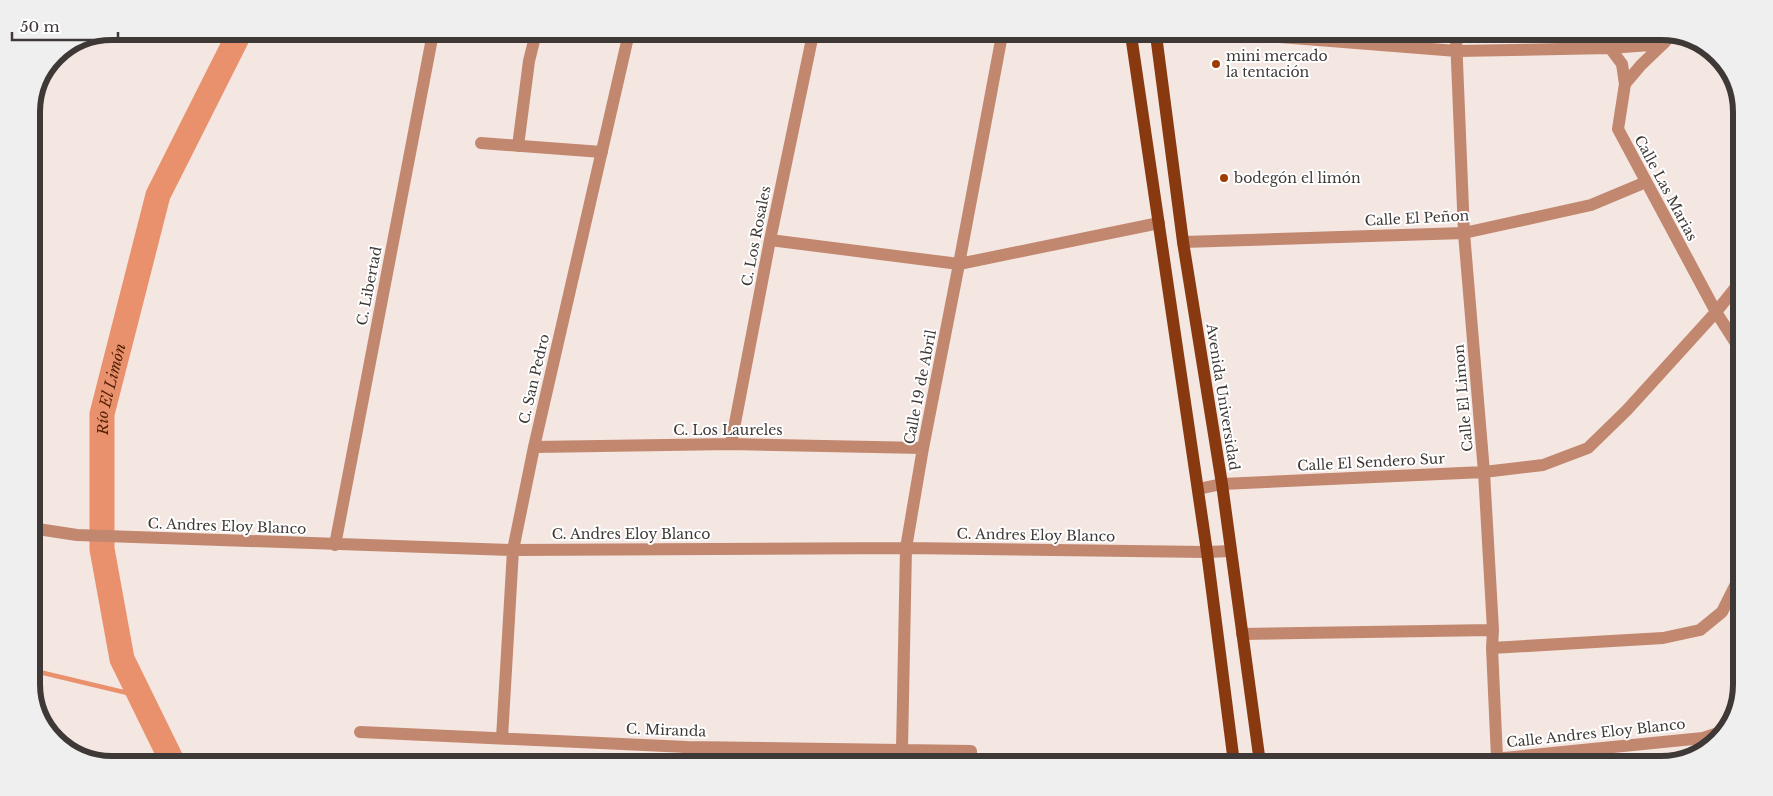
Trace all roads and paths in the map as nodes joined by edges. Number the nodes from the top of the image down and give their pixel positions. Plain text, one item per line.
1 (431, 40) edge
2 (534, 40) edge
3 (628, 40) edge
4 (812, 40) edge
5 (1001, 40) edge
6 (1132, 40) edge
7 (1157, 40) edge
8 (1317, 40) edge
9 (1456, 40) edge
10 (1666, 41) edge
11 (1610, 48) junction
12 (1457, 51) junction
13 (1625, 84) junction
14 (481, 143) dead end
15 (518, 146) junction
16 (602, 152) junction
17 (1646, 182) junction
18 (1159, 223) junction
19 (1464, 233) junction
20 (770, 240) junction
21 (1183, 242) junction
22 (960, 264) junction
23 (1733, 291) edge
24 (1716, 312) junction
25 (1733, 339) edge
26 (731, 444) junction
27 (534, 447) junction
28 (923, 448) junction
29 (1484, 472) junction
30 (1222, 484) junction
31 (1198, 489) junction
32 (40, 529) edge
33 (335, 545) junction
34 (906, 548) junction
35 (513, 550) junction
36 (1231, 551) junction
37 (1207, 552) junction
38 (1733, 590) edge
39 (1493, 630) junction
40 (1242, 634) junction
41 (1492, 648) junction
42 (360, 732) dead end
43 (1712, 735) edge
44 (502, 738) junction
45 (687, 746) junction
46 (902, 749) junction
47 (687, 756) edge
48 (971, 756) edge
49 (1233, 756) edge
50 (1259, 756) edge
51 (1497, 756) edge
52 (1550, 756) edge

1 - 33 street, C. Libertad
2 - 15 street
3 - 16 street, C. San Pedro
4 - 20 street, C. Los Rosales
5 - 22 street, Calle 19 de Abril
6 - 18 main road
7 - 21 main road, Avenida Universidad
8 - 12 street
9 - 12 street, Calle El Limon
10 - 11 street
10 - 13 street
11 - 12 street
11 - 13 street
12 - 19 street, Calle El Limon
13 - 17 street, Calle Las Marias
14 - 15 street
15 - 16 street
16 - 27 street, C. San Pedro
17 - 19 street, Calle El Peñon
17 - 24 street, Calle Las Marias
18 - 22 street
18 - 31 main road
19 - 21 street, Calle El Peñon
19 - 29 street, Calle El Limon
20 - 22 street
20 - 26 street, C. Los Rosales
21 - 30 main road, Avenida Universidad
22 - 28 street, Calle 19 de Abril
23 - 24 street, Calle El Sendero Sur
24 - 25 street, Calle Las Marias
24 - 29 street, Calle El Sendero Sur
26 - 27 street, C. Los Laureles
26 - 28 street, C. Los Laureles
27 - 35 street, C. San Pedro
28 - 34 street, Calle 19 de Abril
29 - 30 street, Calle El Sendero Sur
29 - 39 street, Calle El Limon
30 - 31 street, Calle El Sendero Sur
30 - 36 main road, Avenida Universidad
31 - 37 main road
32 - 33 street, C. Andres Eloy Blanco
33 - 35 street, C. Andres Eloy Blanco
34 - 35 street, C. Andres Eloy Blanco
34 - 37 street, C. Andres Eloy Blanco
34 - 46 street, Calle 19 de Abril
35 - 44 street, C. San Pedro
36 - 37 street, C. Andres Eloy Blanco
36 - 40 main road, Avenida Universidad
37 - 49 main road
38 - 41 street
39 - 40 street
39 - 41 street, Calle El Limon
40 - 50 main road, Avenida Universidad
41 - 51 street, Calle El Limon
42 - 44 street, C. Miranda
43 - 52 street, Calle Andres Eloy Blanco
44 - 45 street, C. Miranda
45 - 46 street, C. Miranda
45 - 47 street
46 - 48 street, C. Miranda

